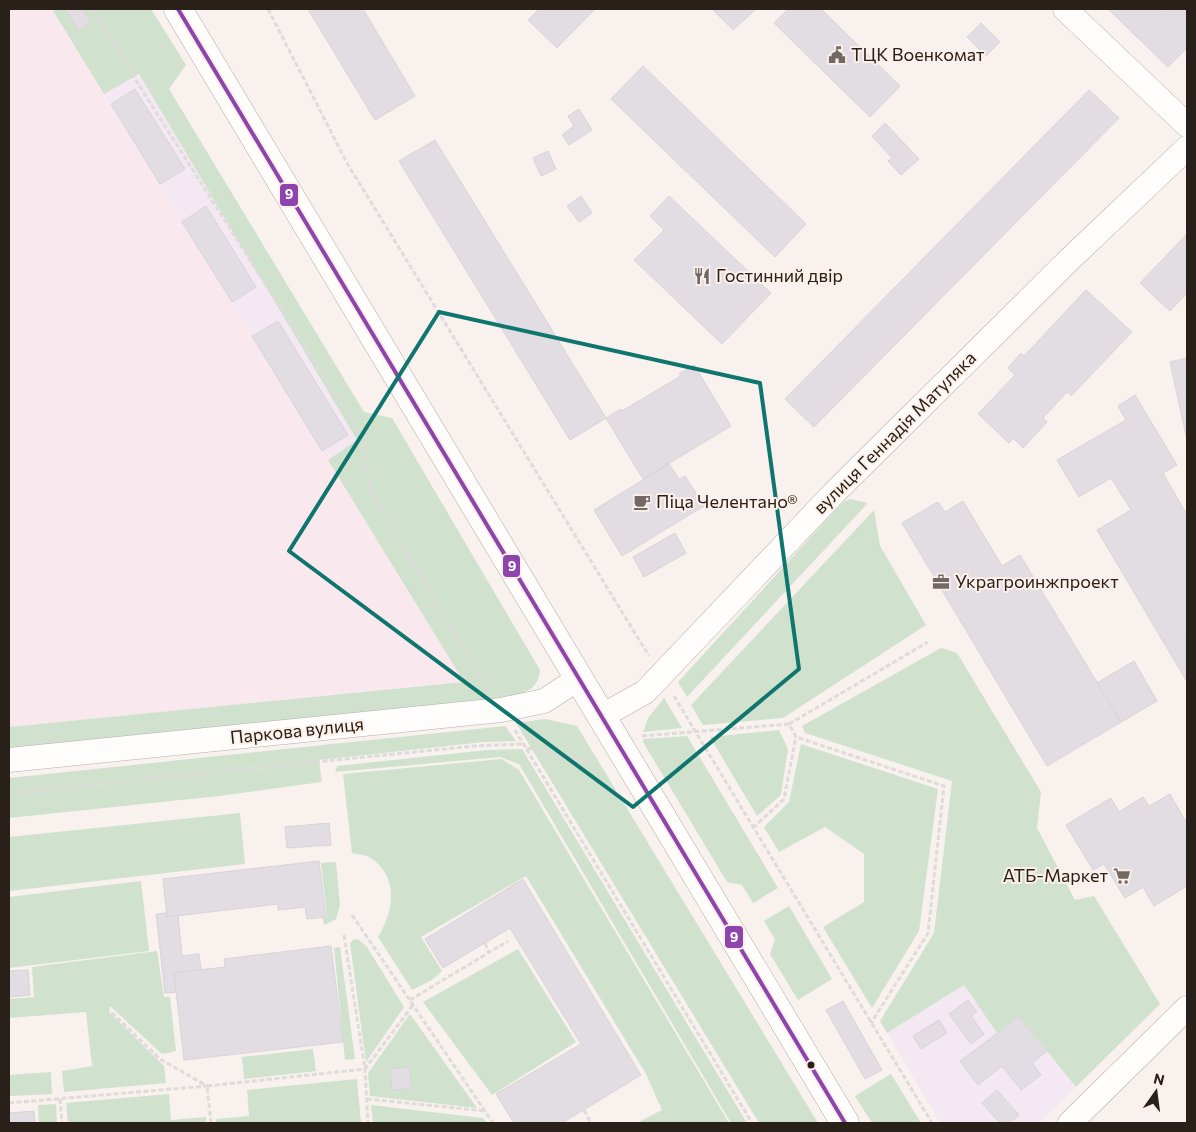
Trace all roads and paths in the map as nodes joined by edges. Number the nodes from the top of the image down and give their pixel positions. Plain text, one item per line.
1 (93, 9) edge
2 (178, 9) edge
3 (268, 9) edge
4 (1065, 9) edge
5 (1187, 126) edge
6 (1187, 148) edge
7 (928, 642) dead end
8 (654, 663) dead end
9 (578, 679) junction
10 (671, 691) dead end
11 (501, 710) junction
12 (602, 716) junction
13 (788, 724) junction
14 (696, 732) junction
15 (639, 736) dead end
16 (796, 737) junction
17 (525, 744) junction
18 (527, 748) junction
19 (9, 760) edge
20 (591, 763) dead end
21 (9, 793) edge
22 (753, 828) junction
23 (352, 916) dead end
24 (344, 936) dead end
25 (508, 941) dead end
26 (485, 943) dead end
27 (489, 953) junction
28 (410, 1000) junction
29 (413, 1005) junction
30 (1187, 1008) edge
31 (110, 1011) dead end
32 (870, 1023) junction
33 (365, 1069) junction
34 (207, 1086) junction
35 (60, 1099) junction
36 (367, 1099) junction
37 (9, 1104) edge
38 (584, 1110) dead end
39 (485, 1111) junction
40 (62, 1123) edge
41 (211, 1123) edge
42 (368, 1123) edge
43 (493, 1123) edge
44 (591, 1123) edge
45 (752, 1123) edge
46 (845, 1123) edge
47 (932, 1123) edge
48 (1070, 1123) edge

1 - 11 path
2 - 9 main road
3 - 8 path
4 - 5 street
6 - 12 street, вулиця Геннадія Матуляка
7 - 13 path
9 - 11 street, Паркова вулиця
9 - 12 main road
10 - 14 path
11 - 17 path
11 - 19 street, Паркова вулиця
12 - 46 main road
13 - 14 path
13 - 16 path
14 - 15 path
14 - 22 path
16 - 22 path
16 - 32 path
17 - 18 path
17 - 21 path
18 - 20 path
18 - 45 path
22 - 32 path
23 - 28 path
24 - 33 path
25 - 27 path
26 - 27 path
27 - 28 path
28 - 29 path
29 - 33 path
29 - 39 path
30 - 48 street
31 - 34 path
32 - 47 path
33 - 34 path
33 - 36 path
34 - 35 path
34 - 41 path
35 - 37 path
35 - 40 path
36 - 39 path
36 - 42 path
38 - 44 path
39 - 43 path

